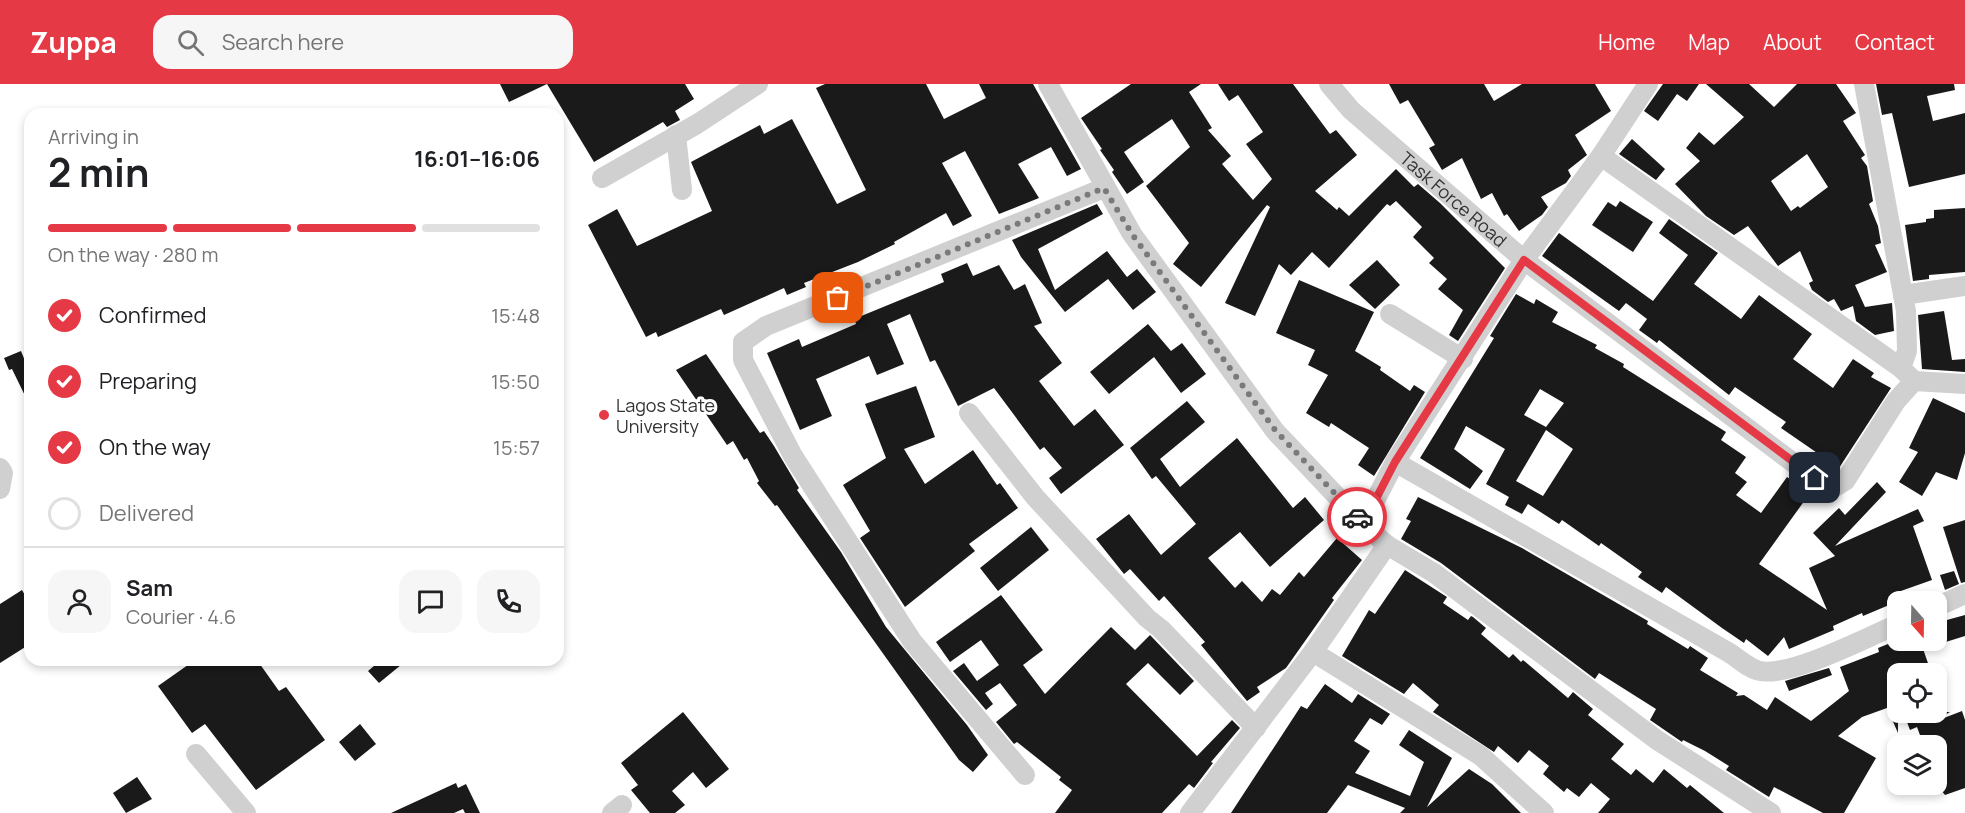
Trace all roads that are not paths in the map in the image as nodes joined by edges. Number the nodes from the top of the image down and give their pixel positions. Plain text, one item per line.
1 (758, 84) edge
2 (1048, 84) edge
3 (1329, 84) edge
4 (1648, 84) edge
5 (1864, 84) edge
6 (676, 135) junction
7 (1601, 156) junction
8 (602, 178) dead end
9 (1104, 188) junction
10 (682, 190) dead end
11 (1524, 260) junction
12 (1965, 286) edge
13 (1903, 295) junction
14 (1390, 314) dead end
15 (1463, 359) junction
16 (1907, 375) junction
17 (1965, 384) edge
18 (969, 413) dead end
19 (1395, 462) junction
20 (0, 468) edge
21 (0, 489) edge
22 (1363, 524) junction
23 (1387, 545) junction
24 (1965, 594) edge
25 (1947, 602) edge
26 (1887, 629) edge
27 (1313, 652) junction
28 (1256, 728) junction
29 (196, 754) dead end
30 (1025, 775) dead end
31 (246, 813) edge
32 (1190, 813) edge
33 (1544, 813) edge
34 (1771, 813) edge

1 - 6 street
2 - 9 street
3 - 11 street, Task Force Road
4 - 7 street
5 - 13 street
6 - 8 street
6 - 10 street
7 - 11 street
7 - 16 street
9 - 22 street
9 - 30 street
11 - 15 street
11 - 16 street, Task Force Road
12 - 13 street
13 - 16 street
14 - 15 street
15 - 19 street
16 - 17 street
18 - 28 street
19 - 22 street
19 - 26 street
20 - 21 street
22 - 23 street
23 - 27 street
23 - 34 street
24 - 25 street
27 - 28 street
27 - 33 street
28 - 32 street
29 - 31 street

